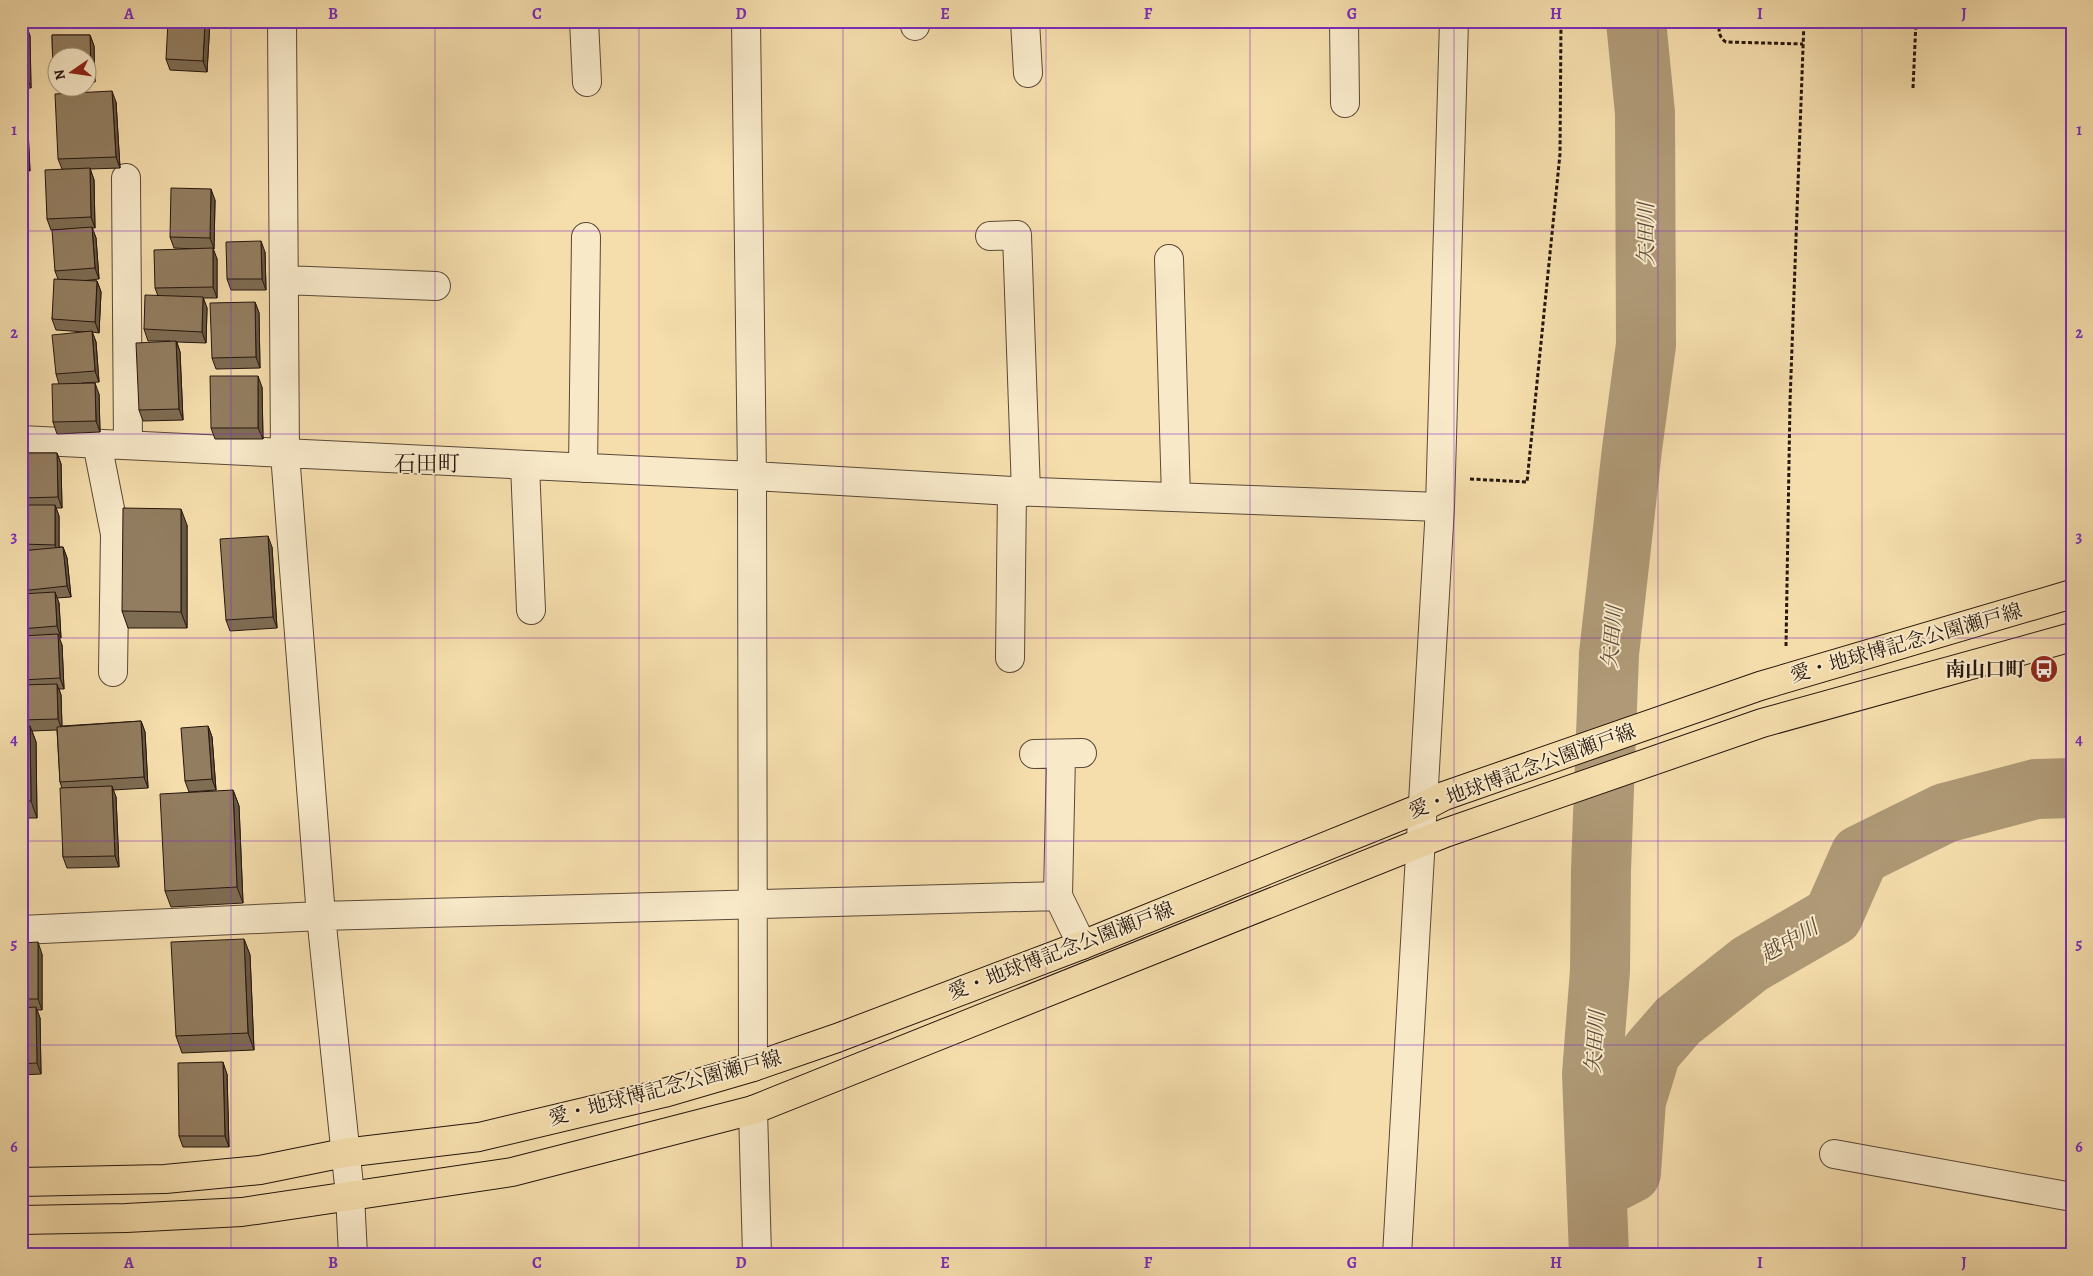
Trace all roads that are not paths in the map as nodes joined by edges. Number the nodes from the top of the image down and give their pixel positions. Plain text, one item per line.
1 (282, 21) edge
2 (584, 21) edge
3 (746, 21) edge
4 (1025, 21) edge
5 (1344, 21) edge
6 (1454, 21) edge
7 (1028, 73) dead end
8 (587, 82) dead end
9 (1345, 103) dead end
10 (126, 178) dead end
11 (990, 236) dead end
12 (586, 237) dead end
13 (1169, 259) dead end
14 (284, 280) junction
15 (436, 286) dead end
16 (21, 440) edge
17 (97, 443) junction
18 (128, 444) junction
19 (285, 454) junction
20 (525, 465) junction
21 (583, 468) junction
22 (752, 476) junction
23 (1019, 492) junction
24 (1176, 497) junction
25 (1440, 507) junction
26 (2072, 594) edge
27 (531, 610) dead end
28 (2072, 636) edge
29 (1010, 658) dead end
30 (113, 672) dead end
31 (1034, 754) dead end
32 (1434, 801) junction
33 (1421, 844) junction
34 (1058, 896) junction
35 (753, 904) junction
36 (322, 916) junction
37 (21, 930) edge
38 (1082, 944) junction
39 (753, 1067) junction
40 (753, 1110) junction
41 (344, 1153) junction
42 (1834, 1154) dead end
43 (21, 1182) edge
44 (350, 1195) junction
45 (2072, 1197) edge
46 (21, 1220) edge
47 (354, 1255) edge
48 (756, 1255) edge
49 (1397, 1255) edge

1 - 14 street
2 - 8 street
3 - 22 street
4 - 7 street
5 - 9 street
6 - 25 street
10 - 18 street
11 - 23 street
12 - 21 street
13 - 24 street
14 - 15 street
14 - 19 street
16 - 17 street
17 - 18 street
17 - 30 street
18 - 19 street
19 - 20 street
19 - 36 street
20 - 21 street
20 - 27 street
21 - 22 street
22 - 23 street
22 - 35 street
23 - 24 street
23 - 29 street
24 - 25 street
25 - 32 street
26 - 32 main road, 愛・地球博記念公園瀬戸線
28 - 33 main road, 愛・地球博記念公園瀬戸線
31 - 34 street
32 - 33 street
32 - 38 main road, 愛・地球博記念公園瀬戸線
33 - 40 main road, 愛・地球博記念公園瀬戸線
33 - 49 street
34 - 35 street
34 - 38 street
35 - 36 street
35 - 39 street
36 - 37 street
36 - 41 street
38 - 39 main road, 愛・地球博記念公園瀬戸線
39 - 41 main road, 愛・地球博記念公園瀬戸線
40 - 44 main road, 愛・地球博記念公園瀬戸線
40 - 48 street
41 - 43 main road, 愛・地球博記念公園瀬戸線
41 - 44 street
42 - 45 street
44 - 46 main road, 愛・地球博記念公園瀬戸線
44 - 47 street

